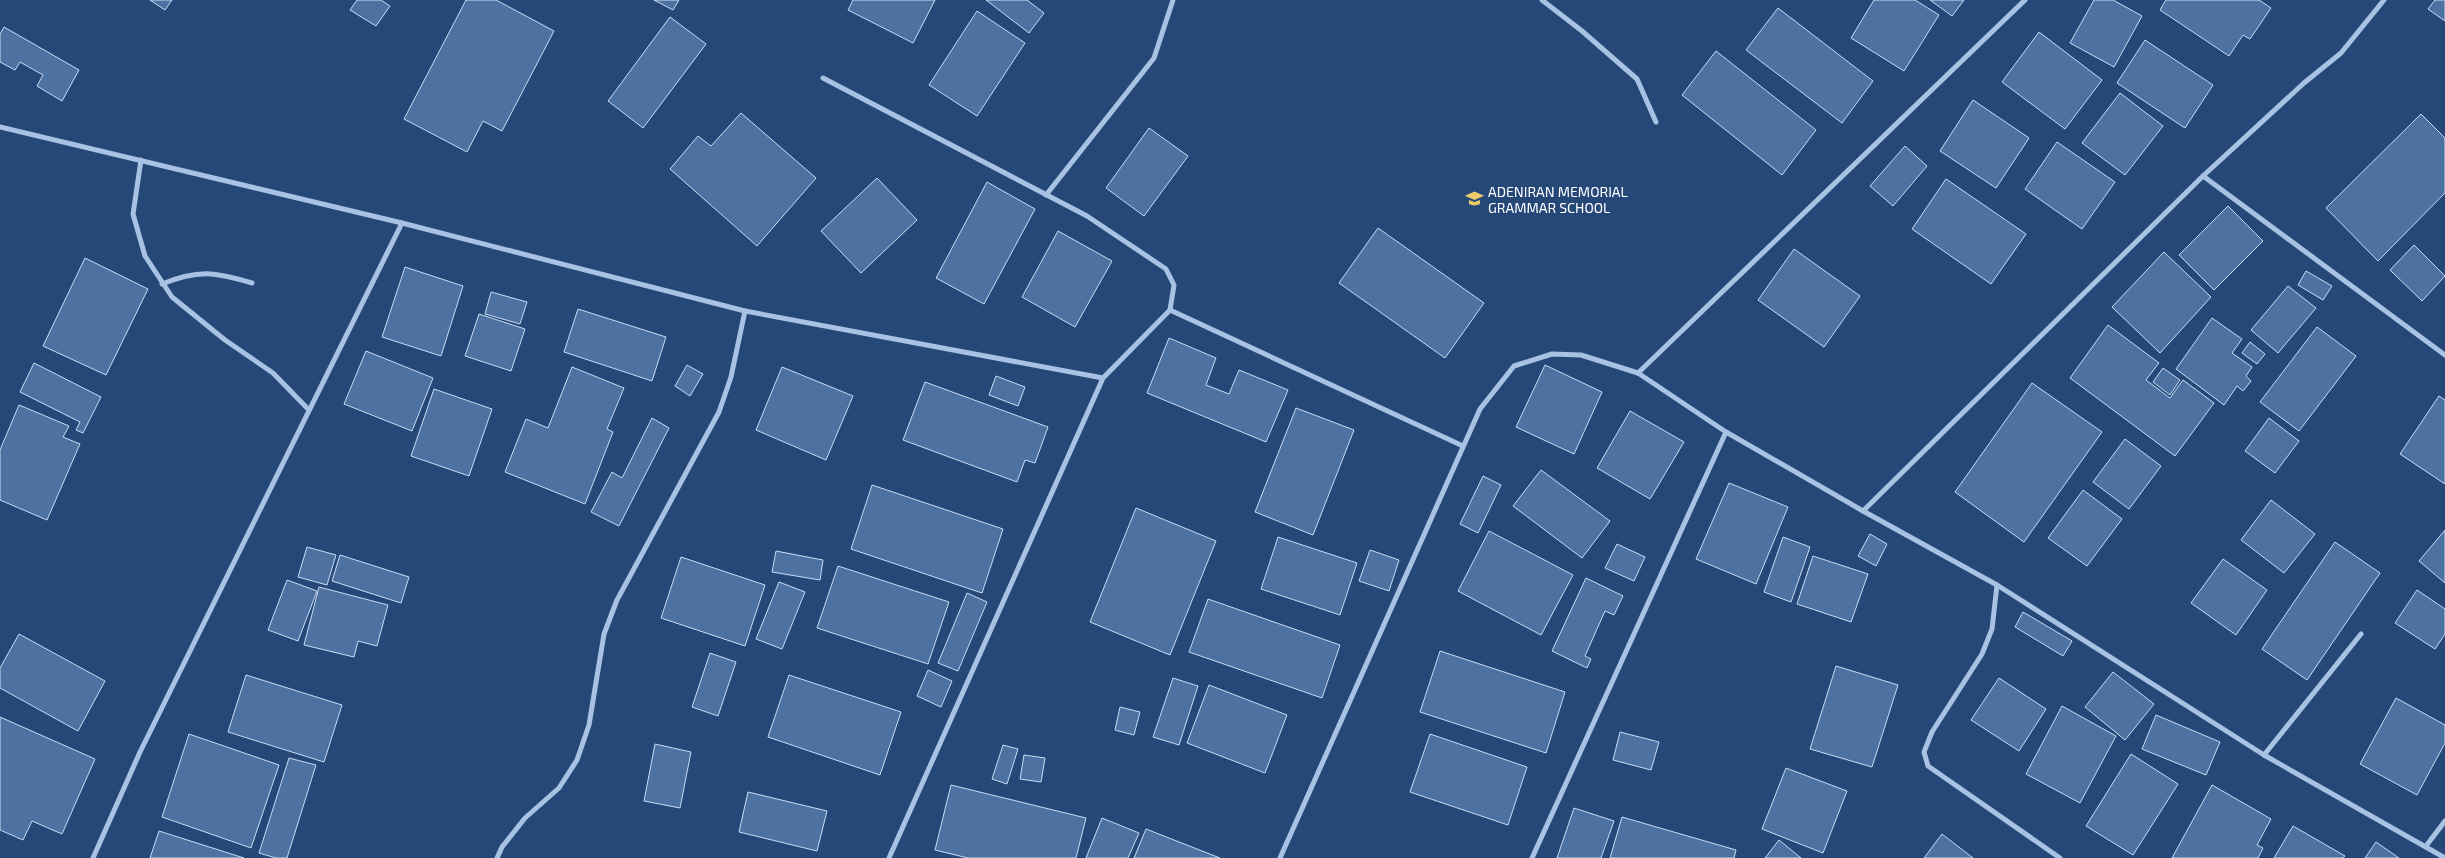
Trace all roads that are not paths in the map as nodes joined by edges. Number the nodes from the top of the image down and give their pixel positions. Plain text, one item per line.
1 (1173, 0) edge
2 (1542, 0) edge
3 (2025, 0) edge
4 (2384, 0) edge
5 (823, 78) dead end
6 (1656, 122) dead end
7 (0, 127) edge
8 (141, 160) junction
9 (2202, 176) junction
10 (1046, 195) junction
11 (402, 223) junction
12 (252, 282) dead end
13 (162, 284) junction
14 (1170, 310) junction
15 (745, 311) junction
16 (2445, 355) edge
17 (1638, 373) junction
18 (1103, 378) junction
19 (309, 410) junction
20 (1726, 432) junction
21 (1463, 446) junction
22 (1863, 511) junction
23 (1997, 585) junction
24 (2361, 634) dead end
25 (2264, 755) junction
26 (2445, 821) edge
27 (2426, 846) junction
28 (94, 858) edge
29 (497, 858) edge
30 (889, 858) edge
31 (1280, 858) edge
32 (1532, 858) edge
33 (2060, 858) edge
34 (2445, 858) edge

1 - 10 street
2 - 6 street
3 - 17 street
4 - 9 street
5 - 10 street
7 - 8 street
8 - 11 street
8 - 13 street
9 - 16 street
9 - 22 street
10 - 14 street
11 - 15 street
11 - 19 street
12 - 13 street
13 - 19 street
14 - 18 street
14 - 21 street
15 - 18 street
15 - 29 street
17 - 20 street
17 - 21 street
18 - 30 street
19 - 28 street
20 - 22 street
20 - 32 street
21 - 31 street
22 - 23 street
23 - 25 street
23 - 33 street
24 - 25 street
25 - 27 street
26 - 27 street
27 - 34 street

